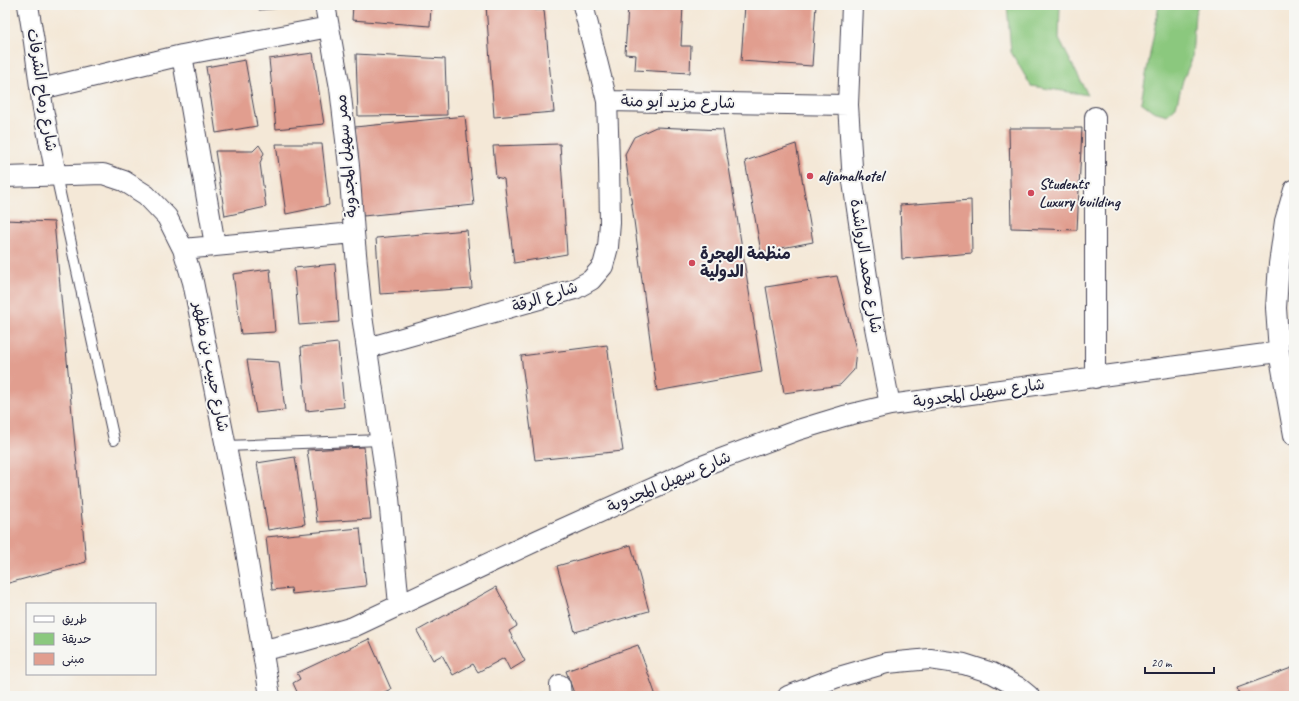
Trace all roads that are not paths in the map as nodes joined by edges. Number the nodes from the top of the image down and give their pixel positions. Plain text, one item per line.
1 (28, 5) edge
2 (325, 5) edge
3 (583, 5) edge
4 (852, 5) edge
5 (329, 27) junction
6 (182, 55) junction
7 (40, 89) junction
8 (607, 101) junction
9 (848, 105) junction
10 (1095, 116) dead end
11 (56, 175) junction
12 (5, 177) edge
13 (1294, 190) edge
14 (354, 233) junction
15 (215, 245) junction
16 (183, 249) junction
17 (367, 348) junction
18 (1279, 352) junction
19 (1095, 378) junction
20 (890, 405) junction
21 (1294, 435) edge
22 (114, 440) dead end
23 (381, 440) junction
24 (226, 446) junction
25 (399, 605) junction
26 (263, 650) junction
27 (270, 696) edge
28 (788, 696) edge
29 (1029, 696) edge

1 - 7 street, شارع رماح الشرفات
2 - 5 street, ممر سهيل المجدوبة
3 - 8 street, شارع مزيد أبو منة
4 - 9 street, شارع محمد الرواشدة
5 - 6 street
5 - 14 street, ممر سهيل المجدوبة
6 - 7 street
6 - 15 street
7 - 11 street, شارع رماح الشرفات
8 - 9 street, شارع مزيد أبو منة
8 - 17 street, شارع الرقة
9 - 20 street, شارع محمد الرواشدة
10 - 19 street
11 - 12 street, شارع حبيب بن مظهر
11 - 16 street, شارع حبيب بن مظهر
11 - 22 lane
13 - 18 street
14 - 15 street, ممر سهيل المجدوبة
14 - 17 street
15 - 16 street, ممر سهيل المجدوبة
16 - 24 street, شارع حبيب بن مظهر
17 - 23 street
18 - 19 street, شارع سهيل المجدوبة
18 - 21 street
19 - 20 street, شارع سهيل المجدوبة
20 - 25 street, شارع سهيل المجدوبة
23 - 24 lane
23 - 25 street
24 - 26 street, شارع حبيب بن مظهر
25 - 26 street, شارع سهيل المجدوبة
26 - 27 street, شارع حبيب بن مظهر
28 - 29 street

